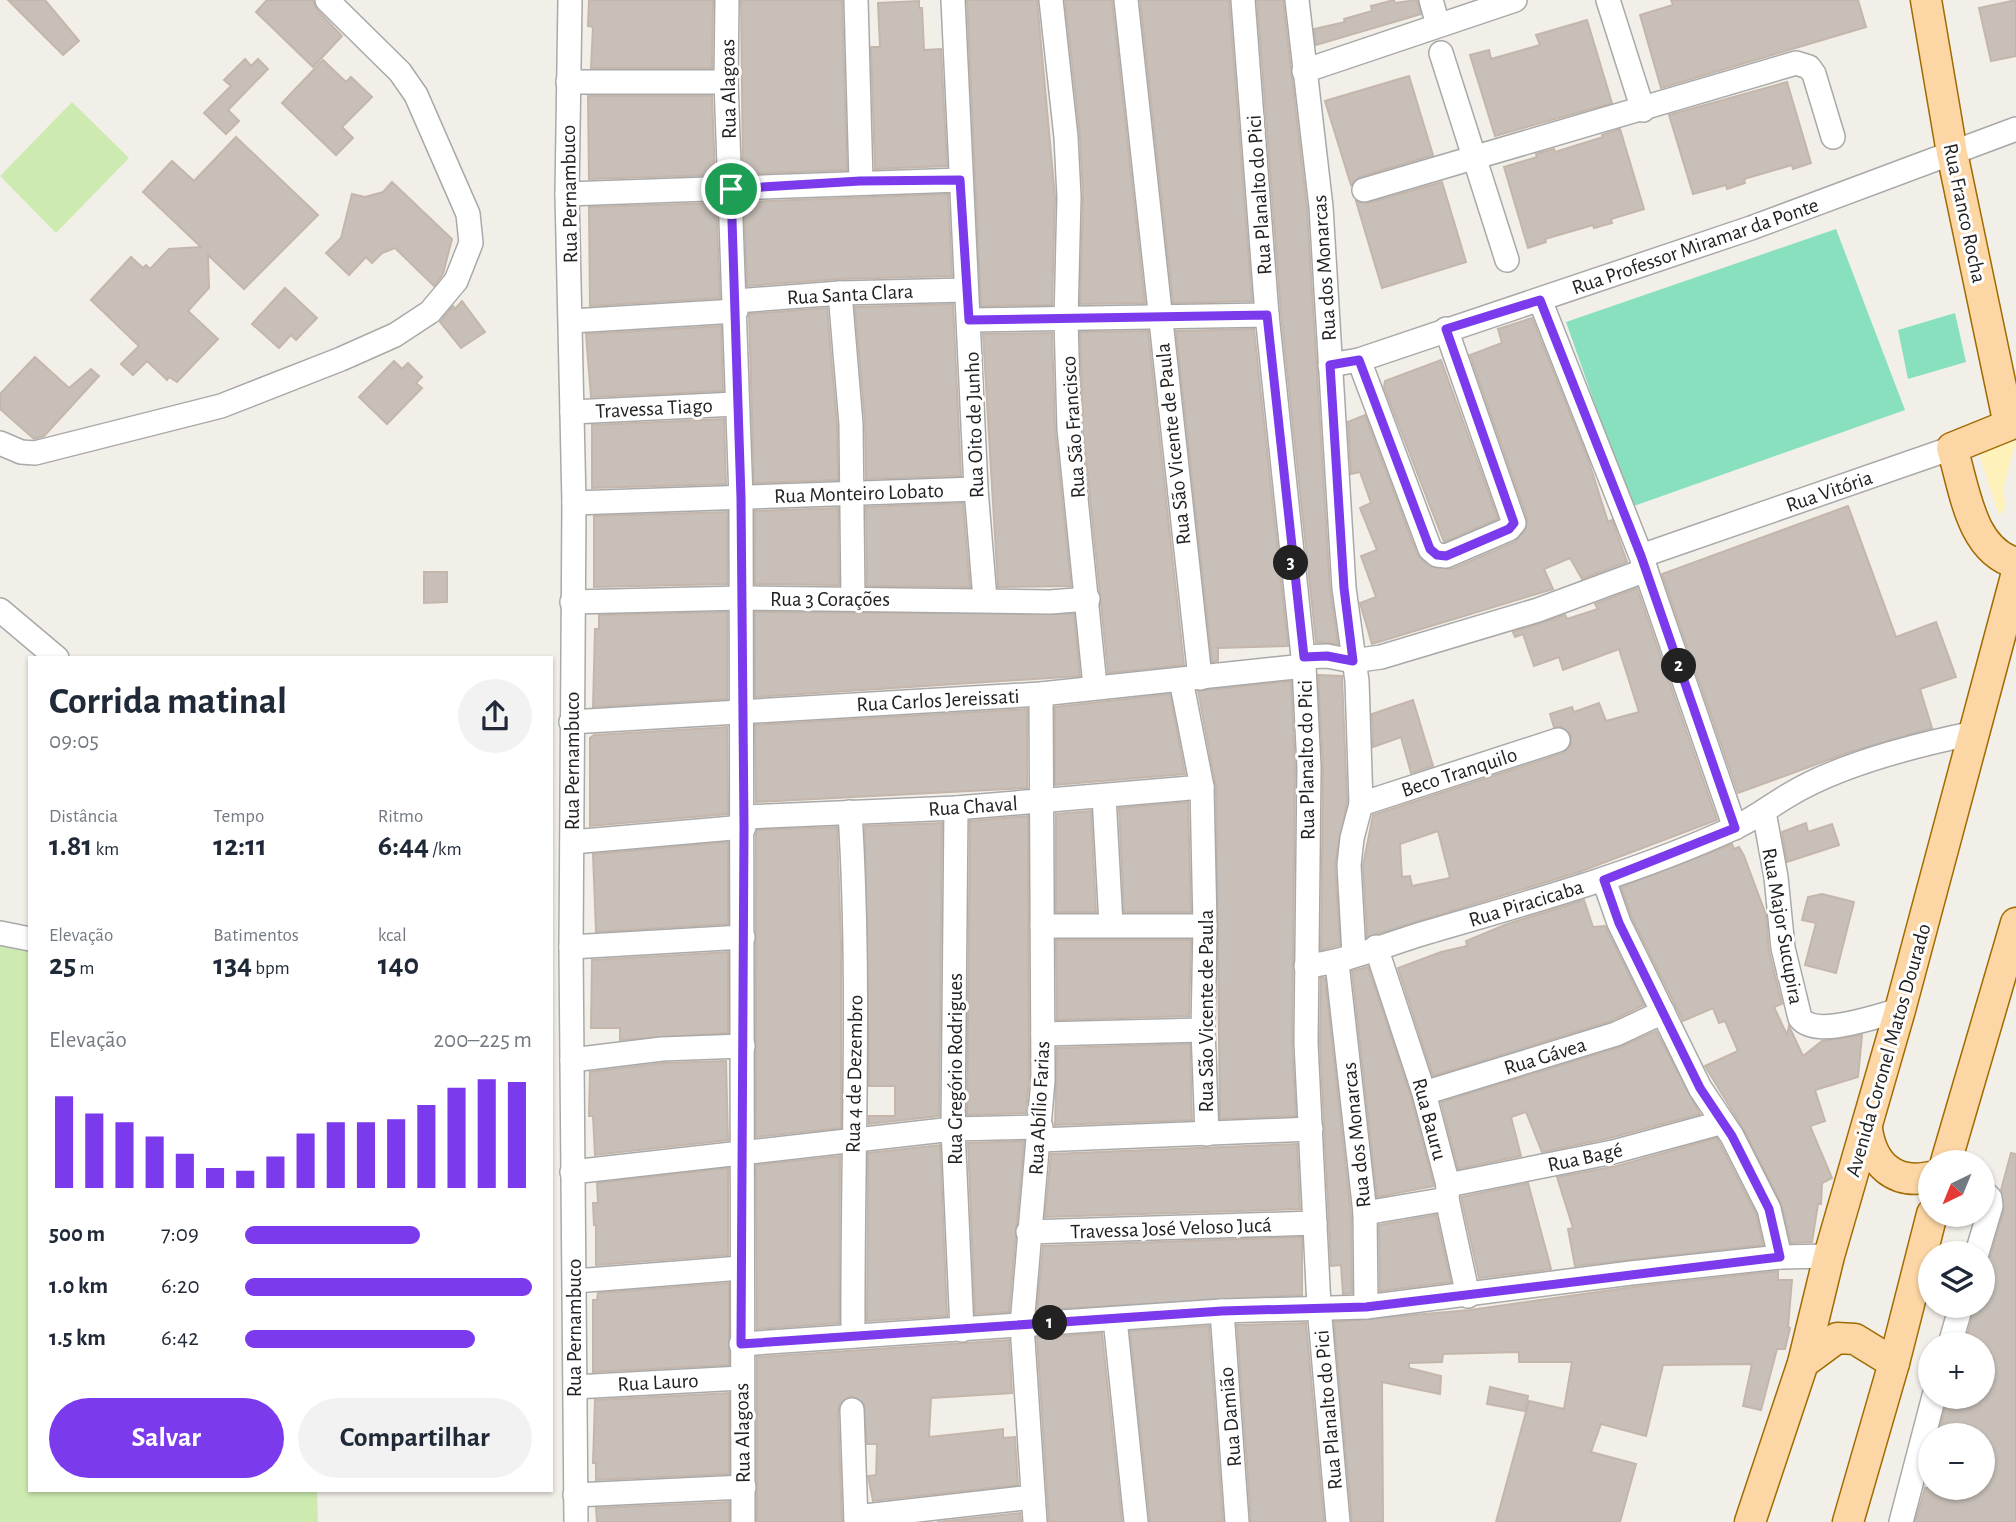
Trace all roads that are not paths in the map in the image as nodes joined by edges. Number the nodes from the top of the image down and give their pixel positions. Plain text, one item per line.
1 (327, 0) edge
2 (570, 0) edge
3 (727, 0) edge
4 (856, 0) edge
5 (953, 0) edge
6 (1051, 0) edge
7 (1126, 0) edge
8 (1243, 0) edge
9 (1297, 0) edge
10 (1431, 0) edge
11 (1515, 0) edge
12 (1926, 0) edge
13 (1608, 2) edge
14 (1438, 25) junction
15 (1441, 52) dead end
16 (1304, 71) junction
17 (568, 82) junction
18 (726, 82) junction
19 (1643, 110) junction
20 (2016, 129) edge
21 (1833, 137) dead end
22 (1952, 153) junction
23 (1473, 158) junction
24 (960, 180) junction
25 (860, 181) junction
26 (731, 189) junction
27 (1364, 190) dead end
28 (567, 194) junction
29 (1507, 260) dead end
30 (965, 290) junction
31 (840, 293) junction
32 (1540, 300) junction
33 (736, 306) junction
34 (1159, 314) junction
35 (1267, 315) junction
36 (969, 320) junction
37 (1066, 320) junction
38 (572, 321) junction
39 (1446, 329) junction
40 (1359, 360) junction
41 (1330, 365) junction
42 (736, 404) junction
43 (572, 412) junction
44 (2013, 424) edge
45 (0, 443) edge
46 (1952, 448) junction
47 (976, 489) junction
48 (849, 493) junction
49 (741, 498) junction
50 (573, 503) junction
51 (1643, 563) junction
52 (2016, 563) edge
53 (2016, 576) edge
54 (742, 598) junction
55 (853, 599) junction
56 (985, 599) junction
57 (1087, 599) junction
58 (572, 602) junction
59 (0, 610) edge
60 (55, 656) edge
61 (1353, 661) junction
62 (1304, 662) junction
63 (1190, 679) junction
64 (1095, 686) junction
65 (1041, 694) junction
66 (743, 711) junction
67 (571, 722) junction
68 (1975, 733) junction
69 (1558, 740) dead end
70 (1202, 787) junction
71 (1104, 796) junction
72 (1041, 802) junction
73 (1360, 803) junction
74 (956, 808) junction
75 (850, 812) junction
76 (1764, 812) junction
77 (744, 822) junction
78 (1735, 828) junction
79 (572, 842) junction
80 (1604, 880) junction
81 (2016, 923) edge
82 (1111, 925) junction
83 (1042, 926) junction
84 (1205, 926) junction
85 (0, 933) edge
86 (743, 937) junction
87 (28, 939) edge
88 (571, 947) junction
89 (1376, 947) junction
90 (1345, 959) junction
91 (1306, 966) junction
92 (1900, 1010) junction
93 (1663, 1012) junction
94 (1203, 1030) junction
95 (1043, 1034) junction
96 (743, 1046) junction
97 (572, 1060) junction
98 (1424, 1093) junction
99 (1720, 1123) junction
100 (953, 1129) junction
101 (1311, 1129) junction
102 (1867, 1129) junction
103 (1041, 1134) junction
104 (1207, 1134) junction
105 (852, 1141) junction
106 (1950, 1150) edge
107 (742, 1153) junction
108 (572, 1172) junction
109 (1918, 1179) edge
110 (1448, 1192) junction
111 (1365, 1213) junction
112 (1315, 1223) junction
113 (1929, 1227) edge
114 (1028, 1232) junction
115 (1829, 1255) junction
116 (1780, 1257) junction
117 (741, 1268) junction
118 (575, 1281) junction
119 (1468, 1296) junction
120 (1319, 1307) junction
121 (1366, 1307) junction
122 (1222, 1311) junction
123 (1115, 1319) junction
124 (1022, 1325) junction
125 (962, 1330) junction
126 (853, 1336) junction
127 (741, 1344) junction
128 (1803, 1363) junction
129 (1894, 1363) junction
130 (741, 1378) junction
131 (575, 1387) junction
132 (1931, 1409) edge
133 (852, 1410) dead end
134 (744, 1487) junction
135 (576, 1494) junction
136 (1033, 1497) junction
137 (856, 1519) edge
138 (576, 1522) edge
139 (743, 1522) edge
140 (1035, 1522) edge
141 (1136, 1522) edge
142 (1237, 1522) edge
143 (1338, 1522) edge
144 (1750, 1522) edge
145 (1848, 1522) edge
146 (1901, 1522) edge

1 - 45 street
2 - 17 street, Rua Pernambuco
3 - 18 street, Rua Alagoas
4 - 25 street
5 - 24 street, Rua Oito de Junho
6 - 37 street, Rua São Francisco
7 - 34 street, Rua São Vicente de Paula
8 - 35 street, Rua Planalto do Pici
9 - 16 street, Rua dos Monarcas
10 - 14 street
11 - 14 street
12 - 22 main road, Rua Franco Rocha
13 - 19 street
14 - 16 street
15 - 23 street
16 - 41 street, Rua dos Monarcas
17 - 18 street
17 - 28 street, Rua Pernambuco
18 - 26 street, Rua Alagoas
19 - 21 street
19 - 23 street
20 - 22 street, Rua Professor Miramar da Ponte
22 - 32 street, Rua Professor Miramar da Ponte
22 - 44 main road, Rua Franco Rocha
23 - 27 street
23 - 29 street
24 - 25 street
24 - 30 street, Rua Oito de Junho
25 - 26 street
26 - 28 street
26 - 33 street, Rua Alagoas
28 - 38 street, Rua Pernambuco
30 - 31 street, Rua Santa Clara
30 - 36 street, Rua Oito de Junho
31 - 33 street, Rua Santa Clara
31 - 48 street
32 - 39 street, Rua Professor Miramar da Ponte
32 - 51 street, Rua Major Sucupira
33 - 38 street, Rua Santa Clara
33 - 42 street, Rua Alagoas
34 - 35 street
34 - 37 street
34 - 63 street, Rua São Vicente de Paula
35 - 62 street, Rua Planalto do Pici
36 - 37 street
36 - 47 street, Rua Oito de Junho
37 - 57 street, Rua São Francisco
38 - 43 street, Rua Pernambuco
39 - 40 street, Rua Professor Miramar da Ponte
39 - 40 street
40 - 41 street, Rua Professor Miramar da Ponte
41 - 61 street, Rua dos Monarcas
42 - 43 street, Travessa Tiago
42 - 49 street, Rua Alagoas
43 - 50 street, Rua Pernambuco
44 - 46 main road, Rua Vitória
46 - 51 street, Rua Vitória
46 - 52 main road
47 - 48 street, Rua Monteiro Lobato
47 - 56 street, Rua Oito de Junho
48 - 49 street, Rua Monteiro Lobato
48 - 55 street
49 - 50 street, Rua Monteiro Lobato
49 - 54 street, Rua Alagoas
50 - 58 street, Rua Pernambuco
51 - 61 street, Rua Vitória
51 - 78 street, Rua Major Sucupira
53 - 68 main road, Avenida Coronel Matos Dourado
54 - 55 street, Rua 3 Corações
54 - 58 street, Rua 3 Corações
54 - 66 street, Rua Alagoas
55 - 56 street, Rua 3 Corações
56 - 57 street, Rua 3 Corações
57 - 64 street, Rua São Francisco
58 - 67 street, Rua Pernambuco
59 - 60 street
61 - 62 street, Rua Vitória
61 - 73 street, Rua dos Monarcas
62 - 63 street, Rua Carlos Jereissati
62 - 91 street, Rua Planalto do Pici
63 - 64 street, Rua Carlos Jereissati
63 - 70 street, Rua São Vicente de Paula
64 - 65 street, Rua Carlos Jereissati
65 - 66 street, Rua Carlos Jereissati
65 - 72 street, Rua Abílio Farias
66 - 67 street, Rua Carlos Jereissati
66 - 77 street, Rua Alagoas
67 - 79 street, Rua Pernambuco
68 - 76 street, Rua Piracicaba
68 - 92 main road, Avenida Coronel Matos Dourado
69 - 73 street, Beco Tranquilo
70 - 71 street, Rua Chaval
70 - 84 street, Rua São Vicente de Paula
71 - 72 street, Rua Chaval
71 - 82 street
72 - 74 street, Rua Chaval
72 - 83 street, Rua Abílio Farias
73 - 90 street, Rua dos Monarcas
74 - 75 street, Rua Chaval
74 - 100 street, Rua Gregório Rodrigues
75 - 77 street, Rua Chaval
75 - 105 street, Rua 4 de Dezembro
76 - 78 street, Rua Piracicaba
76 - 92 street, Rua Major Sucupira
77 - 79 street, Rua Chaval
77 - 86 street, Rua Alagoas
78 - 80 street, Rua Piracicaba
79 - 88 street, Rua Pernambuco
80 - 89 street, Rua Piracicaba
80 - 93 street
81 - 106 main road
82 - 83 street
82 - 84 street
83 - 95 street, Rua Abílio Farias
84 - 94 street, Rua São Vicente de Paula
85 - 87 street
86 - 88 street
86 - 96 street, Rua Alagoas
88 - 97 street, Rua Pernambuco
89 - 90 street, Rua Piracicaba
89 - 98 street, Rua Bauru
90 - 91 street, Rua Piracicaba
90 - 111 street, Rua dos Monarcas
91 - 101 street, Rua Planalto do Pici
92 - 102 main road, Avenida Coronel Matos Dourado
93 - 98 street, Rua Gávea
93 - 99 street
94 - 95 street
94 - 104 street, Rua São Vicente de Paula
95 - 103 street, Rua Abílio Farias
96 - 97 street
96 - 107 street, Rua Alagoas
97 - 108 street, Rua Pernambuco
98 - 110 street, Rua Bauru
99 - 110 street, Rua Bagé
99 - 116 street
100 - 103 street
100 - 105 street
100 - 125 street, Rua Gregório Rodrigues
101 - 104 street
101 - 112 street, Rua Planalto do Pici
102 - 109 main road
102 - 115 main road, Avenida Coronel Matos Dourado
103 - 104 street
103 - 114 street, Rua Abílio Farias
105 - 107 street
105 - 126 street, Rua 4 de Dezembro
107 - 108 street
107 - 117 street, Rua Alagoas
108 - 118 street, Rua Pernambuco
110 - 111 street, Rua Bagé
110 - 119 street, Rua Bauru
111 - 121 street, Rua dos Monarcas
112 - 114 street, Travessa José Veloso Jucá
112 - 120 street, Rua Planalto do Pici
113 - 129 main road
114 - 124 street, Rua Abílio Farias
115 - 116 street
115 - 128 main road, Avenida Coronel Matos Dourado
116 - 119 street
117 - 118 street
117 - 127 street, Rua Alagoas
118 - 131 street, Rua Pernambuco
119 - 121 street
120 - 121 street
120 - 122 street
120 - 143 street, Rua Planalto do Pici
122 - 123 street
122 - 142 street, Rua Damião
123 - 124 street
123 - 141 street
124 - 125 street
124 - 136 street, Rua Abílio Farias
125 - 126 street
126 - 127 street
127 - 130 street, Rua Alagoas
128 - 129 main road
128 - 144 main road, Avenida Coronel Matos Dourado
129 - 145 main road
130 - 131 street, Rua Lauro
130 - 134 street, Rua Alagoas
131 - 135 street, Rua Pernambuco
132 - 146 street
133 - 137 street
134 - 135 street
134 - 139 street, Rua Alagoas
135 - 138 street, Rua Pernambuco
136 - 137 street
136 - 140 street, Rua Abílio Farias

